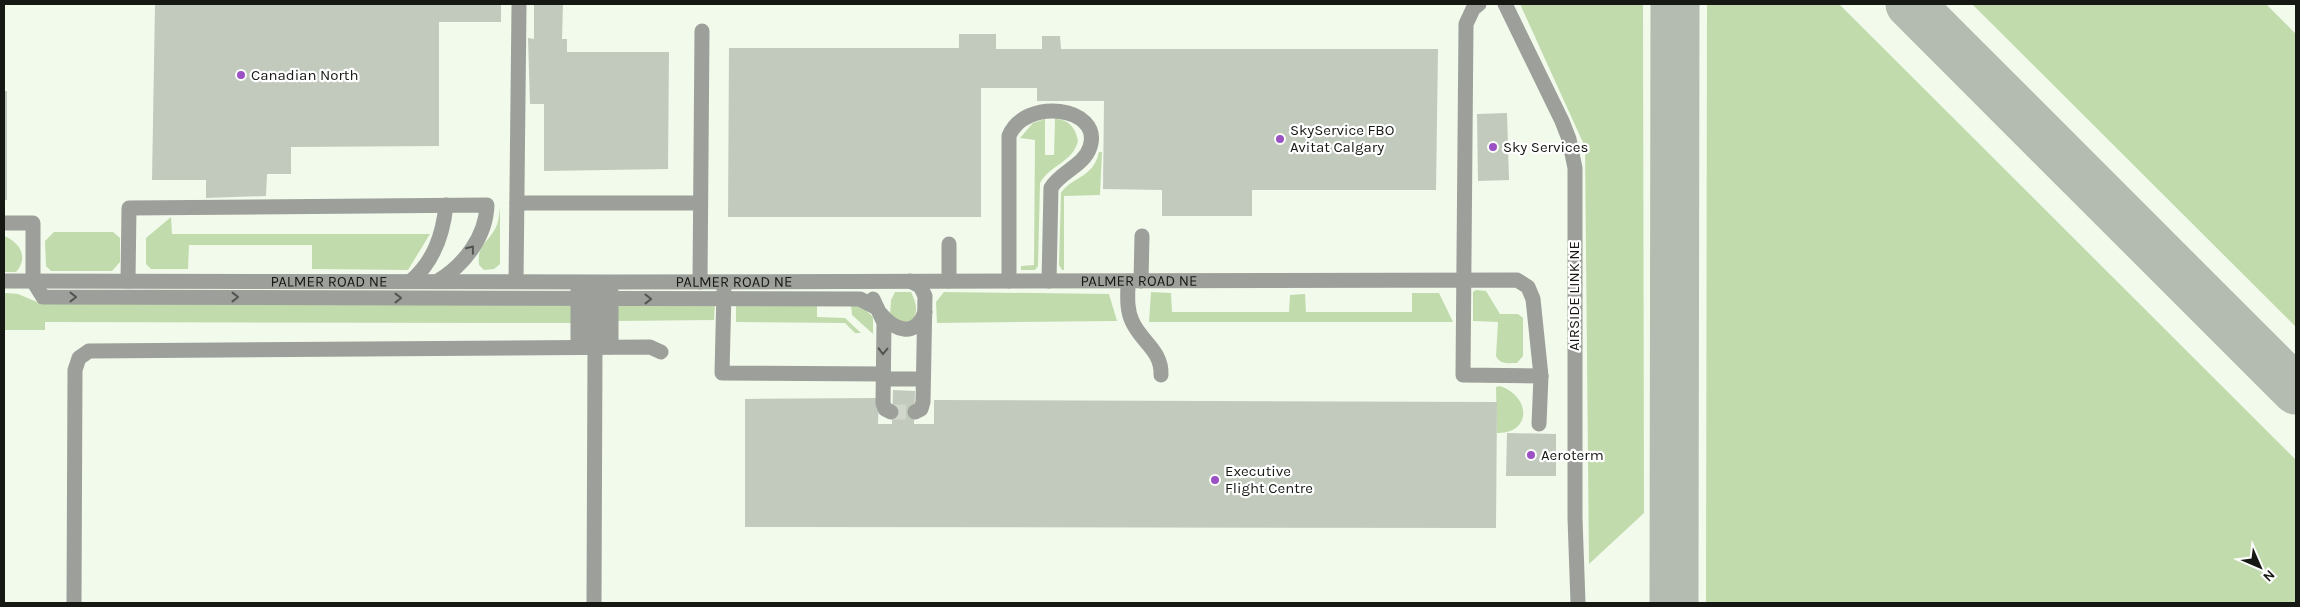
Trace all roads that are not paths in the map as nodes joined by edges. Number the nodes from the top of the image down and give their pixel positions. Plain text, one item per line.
1 (1479, 4) edge
2 (1505, 4) edge
3 (518, 6) dead end
4 (702, 31) dead end
5 (517, 202) junction
6 (700, 203) junction
7 (446, 206) junction
8 (4, 223) edge
9 (1142, 236) dead end
10 (949, 244) dead end
11 (1464, 280) junction
12 (4, 281) edge
13 (33, 281) junction
14 (128, 281) junction
15 (258, 281) junction
16 (411, 281) junction
17 (438, 281) junction
18 (516, 281) junction
19 (851, 281) junction
20 (910, 281) junction
21 (950, 281) junction
22 (1009, 281) junction
23 (1049, 281) junction
24 (1135, 281) junction
25 (595, 282) junction
26 (700, 282) junction
27 (724, 282) junction
28 (256, 297) junction
29 (594, 299) junction
30 (724, 299) junction
31 (879, 310) junction
32 (925, 312) junction
33 (594, 347) junction
34 (660, 352) dead end
35 (1161, 375) dead end
36 (883, 376) junction
37 (1541, 376) junction
38 (923, 379) junction
39 (891, 412) dead end
40 (915, 412) dead end
41 (1539, 424) dead end
42 (74, 603) edge
43 (594, 603) edge
44 (1578, 603) edge

1 - 11 street
2 - 44 street, AIRSIDE LINK NE
3 - 5 street
4 - 6 street
5 - 6 street
5 - 18 street
6 - 26 street
7 - 14 street
7 - 16 street
17 -> 7 street
8 - 13 street
9 - 24 street
10 - 21 street
11 - 24 street, PALMER ROAD NE
11 - 37 street, PALMER ROAD NE
11 - 37 street
12 - 13 street, PALMER ROAD NE
13 - 14 street, PALMER ROAD NE
13 -> 28 street
14 - 15 street, PALMER ROAD NE
15 - 16 street, PALMER ROAD NE
15 - 28 street
16 - 17 street, PALMER ROAD NE
17 - 18 street, PALMER ROAD NE
18 - 25 street, PALMER ROAD NE
19 - 20 street, PALMER ROAD NE
19 - 27 street, PALMER ROAD NE
19 - 31 street
20 - 21 street, PALMER ROAD NE
20 - 32 street
21 - 22 street, PALMER ROAD NE
22 - 23 street, PALMER ROAD NE
22 - 23 street
23 - 24 street, PALMER ROAD NE
24 - 35 street
25 - 26 street, PALMER ROAD NE
25 - 29 street
25 - 29 street
26 - 27 street, PALMER ROAD NE
27 - 30 street
28 -> 29 street
29 -> 30 street
29 - 33 street
29 - 33 street
30 - 31 street
30 - 36 street
31 - 32 street
31 -> 36 street
32 - 38 street
33 - 34 street
33 - 42 street
33 - 43 street
36 - 38 street
36 - 39 street
37 - 41 street, PALMER ROAD NE
38 - 40 street

